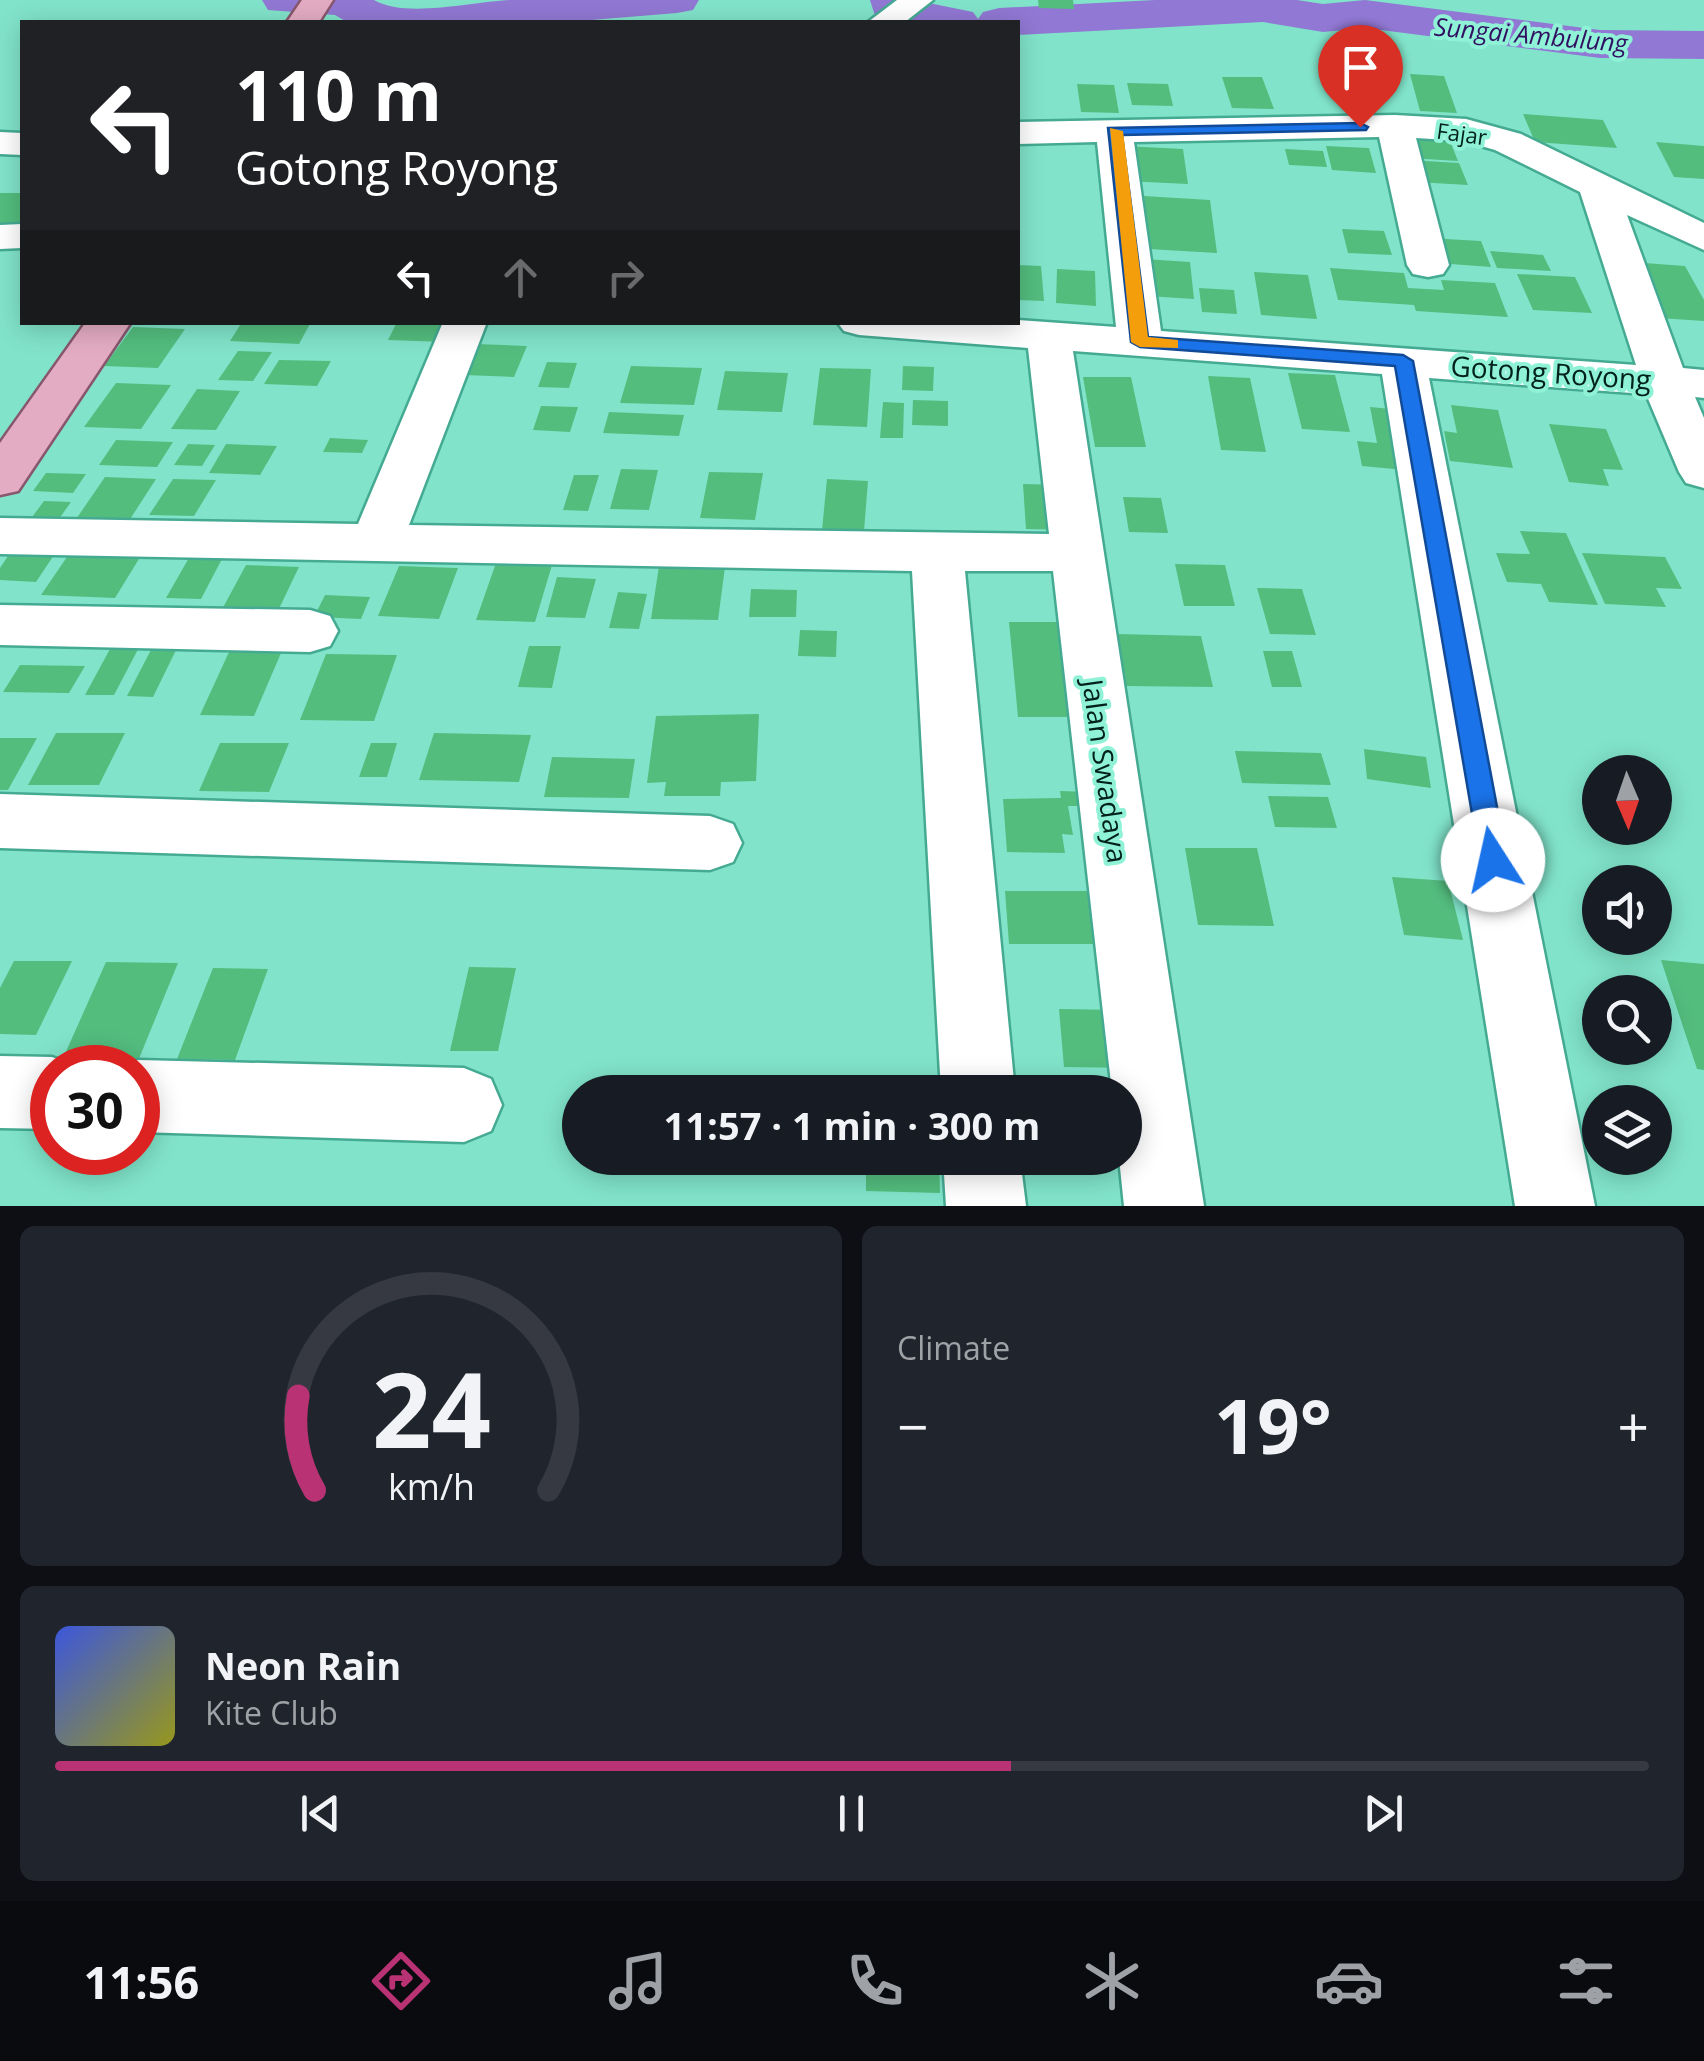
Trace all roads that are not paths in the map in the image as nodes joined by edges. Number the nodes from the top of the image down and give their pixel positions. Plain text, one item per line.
1 (918, 0) edge
2 (887, 20) edge
3 (1396, 126) junction
4 (1114, 131) junction
5 (1020, 133) edge
6 (1596, 183) junction
7 (1704, 238) edge
8 (1428, 264) dead end
9 (464, 325) edge
10 (897, 325) edge
11 (91, 327) edge
12 (1048, 337) junction
13 (1140, 342) junction
14 (1403, 361) junction
15 (1684, 382) edge
16 (0, 429) edge
17 (1704, 472) edge
18 (0, 479) edge
19 (0, 536) edge
20 (376, 543) junction
21 (1077, 552) junction
22 (937, 554) junction
23 (0, 625) edge
24 (310, 631) dead end
25 (0, 821) edge
26 (710, 843) dead end
27 (977, 1075) edge
28 (0, 1092) edge
29 (30, 1093) edge
30 (160, 1097) edge
31 (464, 1105) dead end
32 (983, 1175) edge
33 (986, 1206) edge
34 (1164, 1206) edge
35 (1556, 1206) edge

1 - 2 street
3 - 4 street, Fajar
3 - 6 street, Fajar
3 - 8 street
4 - 5 street, Fajar
4 - 13 street
6 - 7 street, Fajar
6 - 15 street
9 - 20 street
10 - 12 street, Gotong Royong
11 - 16 main road
11 - 18 main road
12 - 13 street, Gotong Royong
12 - 21 street, Jalan Swadaya
13 - 14 street, Gotong Royong
14 - 15 street, Gotong Royong
14 - 35 street
15 - 17 street
19 - 20 street
20 - 22 street
21 - 22 street
21 - 34 street, Jalan Swadaya
22 - 27 street
23 - 24 street
25 - 26 street
28 - 29 street
30 - 31 street
32 - 33 street

